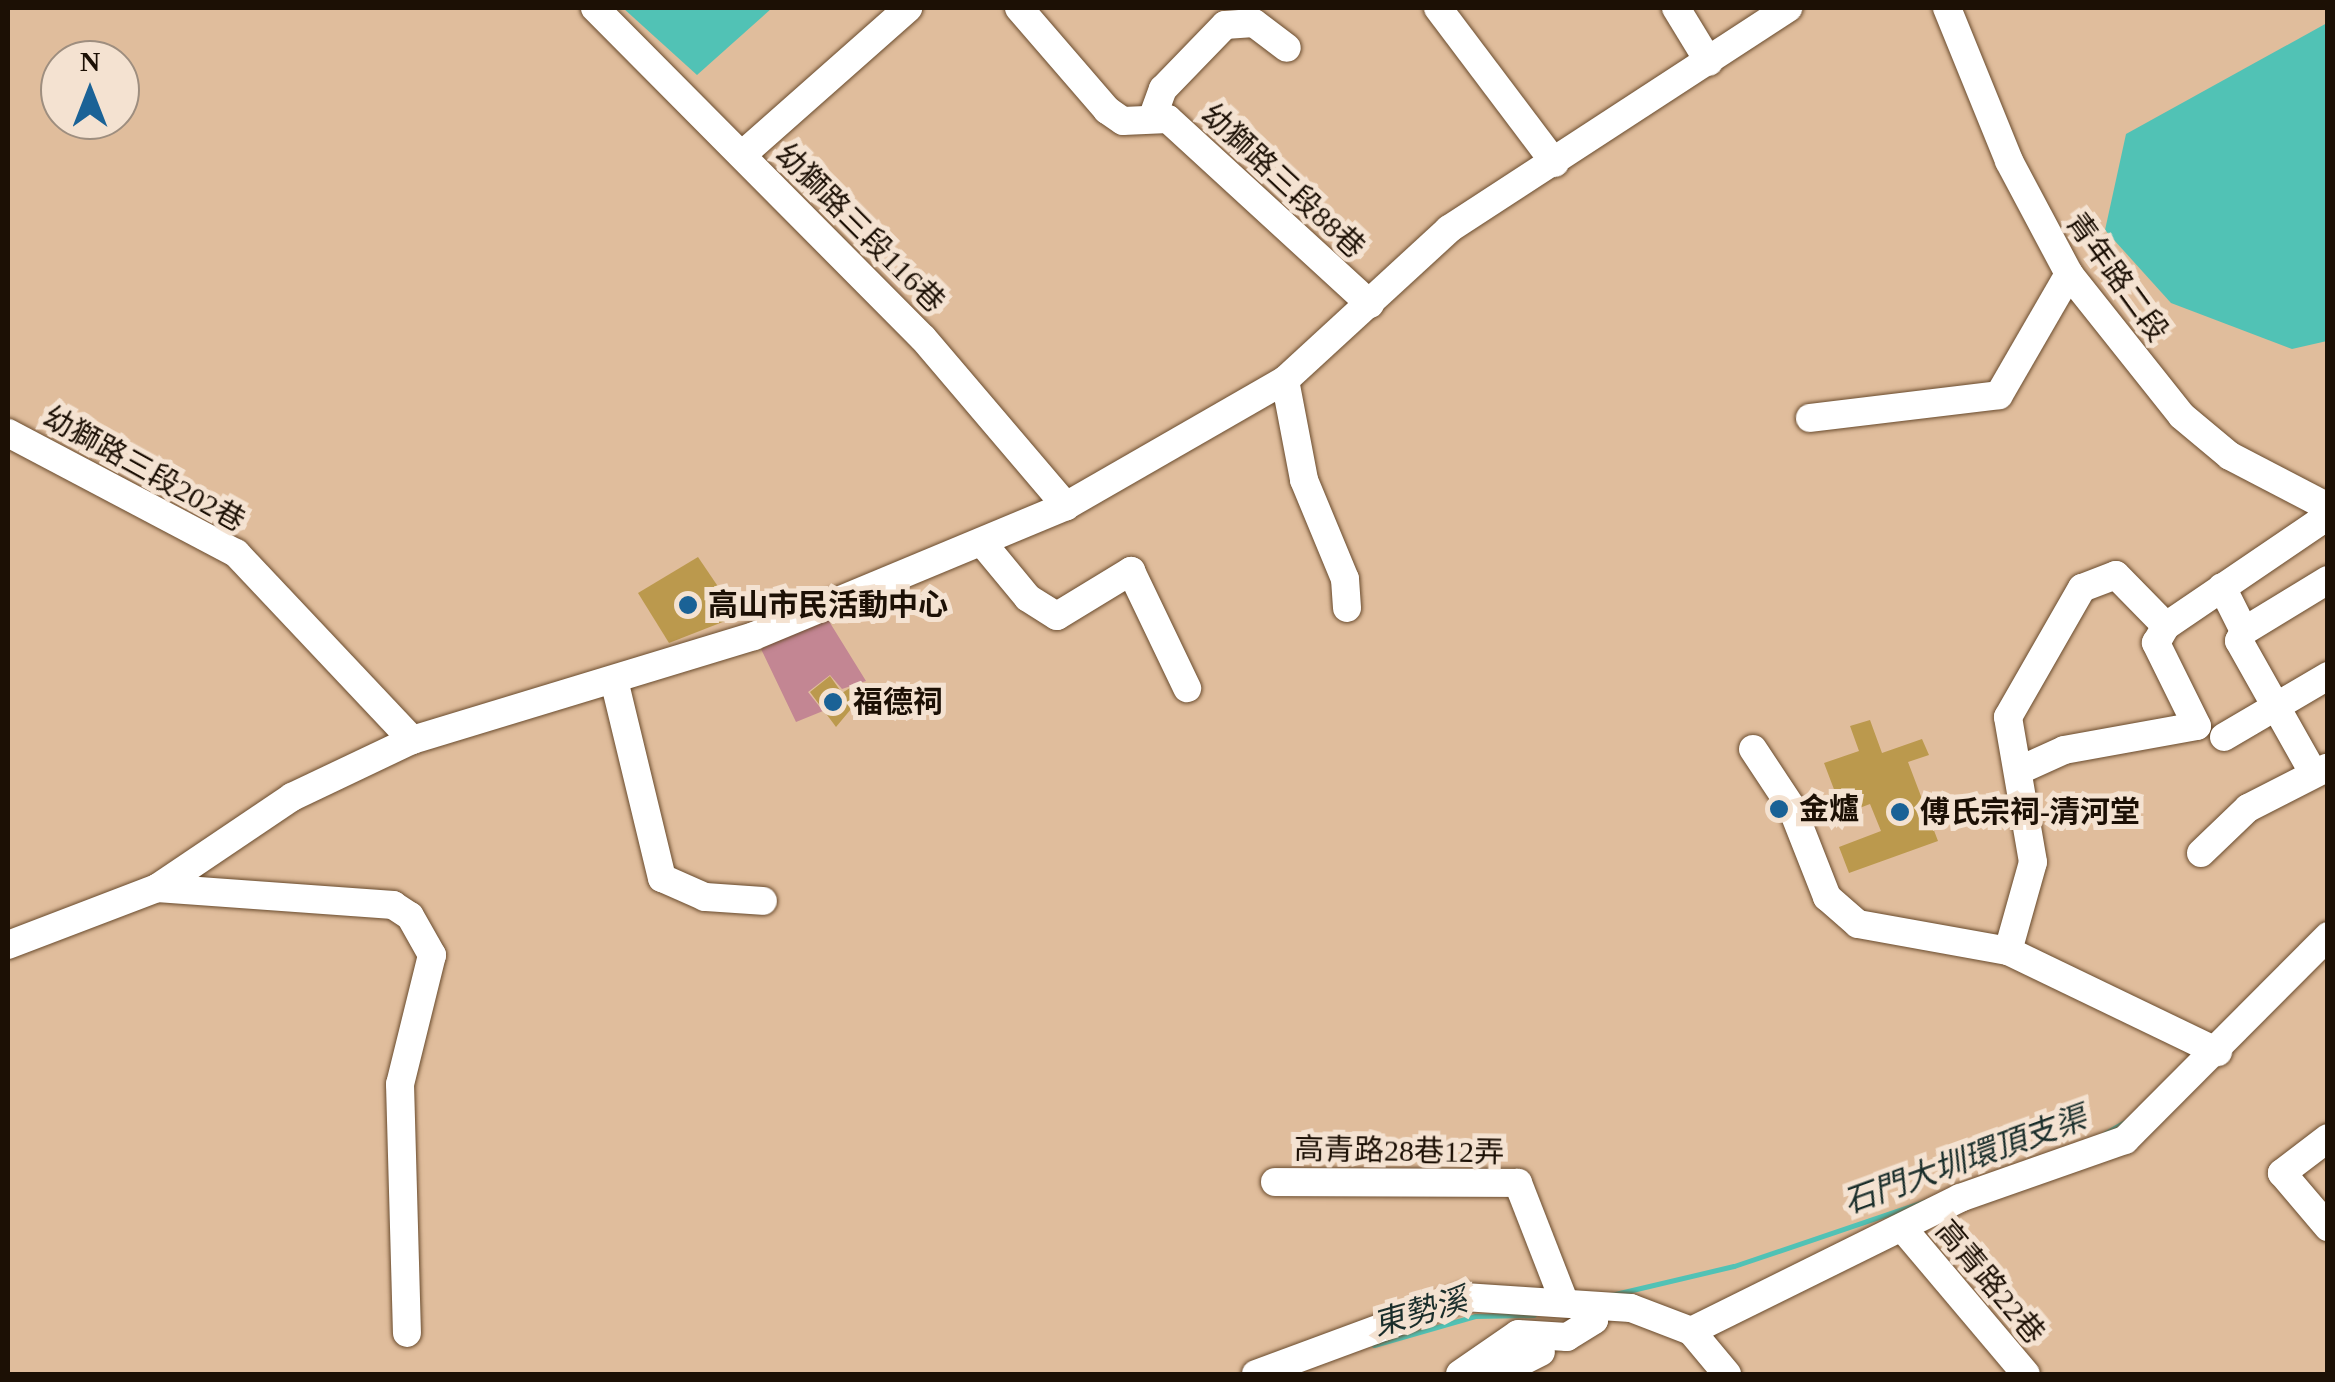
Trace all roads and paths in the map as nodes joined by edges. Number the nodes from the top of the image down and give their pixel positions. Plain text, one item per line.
1 (595, 8) edge
2 (908, 8) edge
3 (1019, 8) edge
4 (1438, 8) edge
5 (1676, 8) edge
6 (1788, 8) edge
7 (1947, 8) edge
8 (1288, 48) dead end
9 (1709, 62) junction
10 (1153, 116) junction
11 (742, 155) junction
12 (1554, 163) junction
13 (2069, 274) junction
14 (1370, 304) junction
15 (1286, 380) junction
16 (1810, 418) dead end
17 (8, 432) edge
18 (1066, 506) junction
19 (2327, 507) edge
20 (985, 546) junction
21 (2328, 580) edge
22 (2222, 586) junction
23 (1347, 608) dead end
24 (2166, 626) junction
25 (2244, 631) junction
26 (2328, 676) edge
27 (615, 684) junction
28 (1187, 688) dead end
29 (2278, 705) junction
30 (2224, 737) dead end
31 (412, 740) junction
32 (1754, 749) dead end
33 (2319, 768) edge
34 (2020, 770) junction
35 (2201, 853) dead end
36 (157, 888) junction
37 (763, 900) dead end
38 (2328, 936) edge
39 (8, 945) edge
40 (2008, 952) junction
41 (2218, 1052) junction
42 (2328, 1138) edge
43 (1274, 1182) dead end
44 (2328, 1228) edge
45 (1904, 1231) junction
46 (1564, 1301) junction
47 (1595, 1307) junction
48 (1692, 1331) junction
49 (407, 1332) dead end
50 (1542, 1352) dead end
51 (1256, 1374) edge
52 (1460, 1374) edge
53 (1497, 1374) edge
54 (1728, 1374) edge
55 (2026, 1374) edge

1 - 11 street, 幼獅路三段116巷
2 - 11 street
3 - 10 street, 幼獅路三段88巷
4 - 12 street
5 - 9 street
6 - 9 street
7 - 13 street, 青年路二段
8 - 10 street
9 - 12 street
10 - 14 street, 幼獅路三段88巷
11 - 18 street, 幼獅路三段116巷
12 - 14 street
13 - 16 street
13 - 19 street, 青年路二段
14 - 15 street
15 - 18 street
15 - 23 street
17 - 31 street, 幼獅路三段202巷
18 - 20 street
19 - 22 street
20 - 27 street
20 - 28 street
21 - 25 street
22 - 24 street
22 - 25 street
24 - 34 street
24 - 34 street
25 - 29 street
26 - 29 street
27 - 31 street
27 - 37 street
29 - 30 street
29 - 33 street
31 - 36 street
32 - 40 street
33 - 35 street
34 - 40 street
36 - 39 street
36 - 49 street
38 - 41 street
40 - 41 street
41 - 45 street
42 - 44 street
43 - 46 street, 高青路28巷12弄
45 - 48 street
45 - 55 street, 高青路22巷
46 - 47 street
46 - 51 street
47 - 48 street
47 - 52 street
48 - 54 street
50 - 53 street

